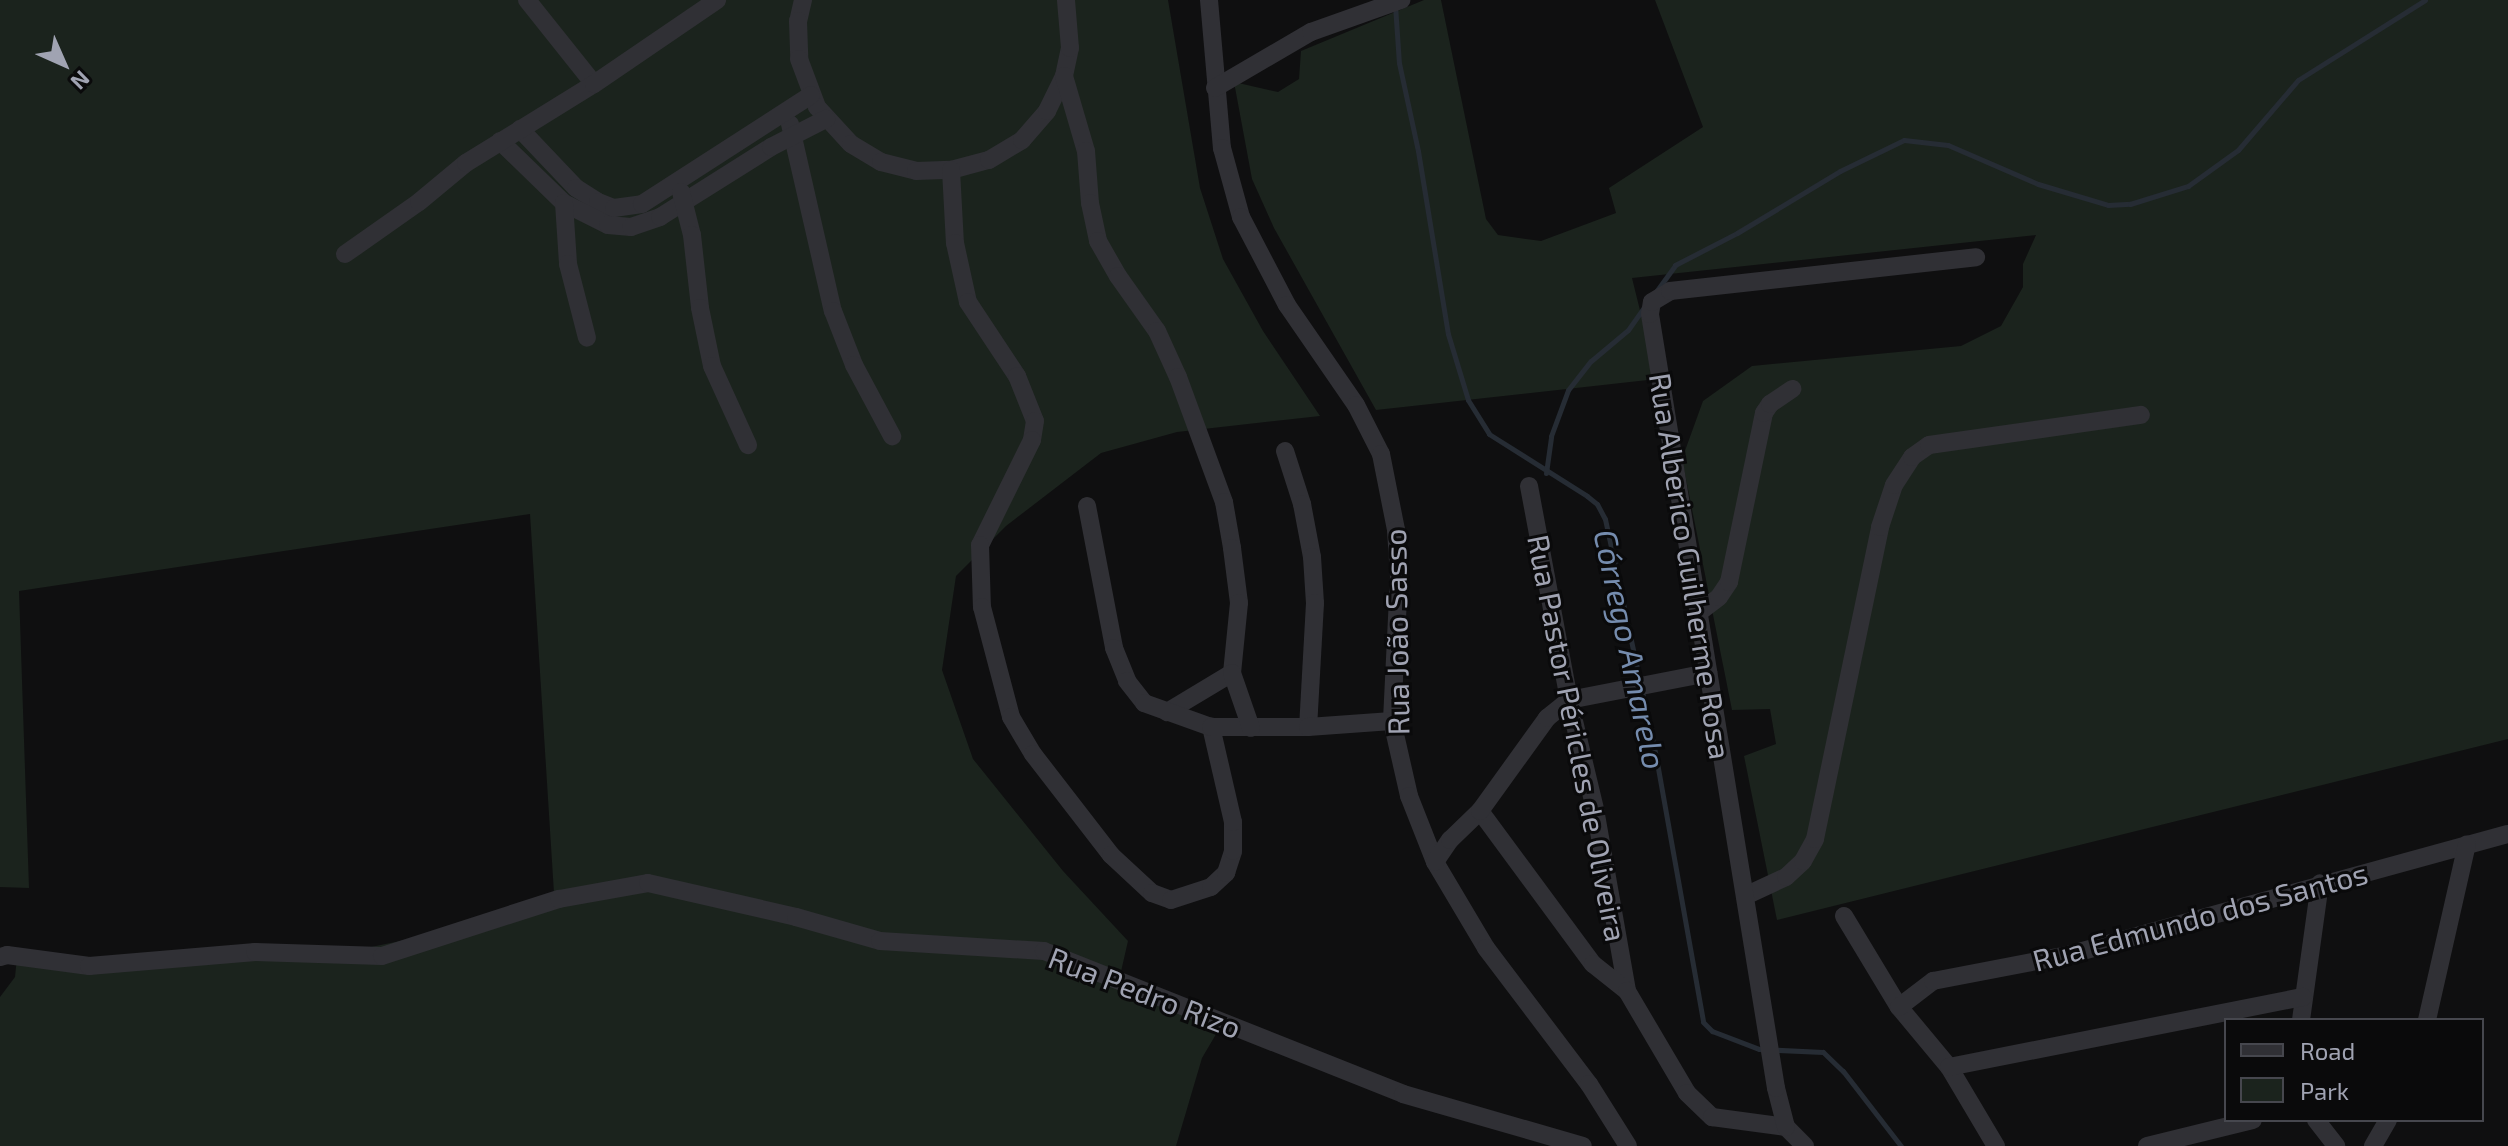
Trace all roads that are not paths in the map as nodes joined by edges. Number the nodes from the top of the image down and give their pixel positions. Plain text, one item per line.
1 (527, 0) edge
2 (803, 0) edge
3 (1066, 0) edge
4 (1209, 0) edge
5 (710, 2) edge
6 (1392, 3) edge
7 (1064, 76) junction
8 (594, 84) junction
9 (1215, 88) junction
10 (811, 95) junction
11 (784, 111) junction
12 (826, 119) junction
13 (520, 129) junction
14 (794, 133) junction
15 (500, 141) junction
16 (951, 170) junction
17 (677, 182) junction
18 (685, 201) junction
19 (564, 203) junction
20 (345, 254) dead end
21 (1976, 257) dead end
22 (587, 338) dead end
23 (1792, 389) dead end
24 (2141, 415) dead end
25 (892, 436) dead end
26 (748, 445) dead end
27 (1285, 451) dead end
28 (1529, 486) dead end
29 (1087, 506) dead end
30 (1698, 613) junction
31 (1232, 673) junction
32 (1708, 673) junction
33 (1569, 700) junction
34 (1167, 712) junction
35 (1392, 721) junction
36 (1211, 727) junction
37 (1308, 727) junction
38 (1251, 728) junction
39 (1480, 811) junction
40 (2508, 834) edge
41 (2467, 844) junction
42 (1435, 862) junction
43 (2320, 883) junction
44 (1745, 896) junction
45 (1844, 916) dead end
46 (0, 957) edge
47 (1627, 991) junction
48 (2303, 997) junction
49 (1899, 1007) junction
50 (2301, 1018) edge
51 (2427, 1018) edge
52 (1949, 1067) junction
53 (2248, 1122) edge
54 (2318, 1122) edge
55 (2387, 1122) edge
56 (1786, 1127) junction
57 (2204, 1140) edge
58 (1583, 1146) edge
59 (1628, 1146) edge
60 (1805, 1146) edge
61 (1996, 1146) edge
62 (2147, 1146) edge
63 (2336, 1146) edge
64 (2373, 1146) edge

1 - 8 street
2 - 10 street
3 - 7 street
4 - 9 street, Rua João Sasso
5 - 8 street
6 - 9 street
7 - 16 street
7 - 31 street
8 - 13 street
9 - 35 street, Rua João Sasso
10 - 11 street
10 - 12 street
11 - 14 street
11 - 17 street
12 - 14 street
12 - 16 street
13 - 15 street
13 - 17 street
14 - 18 street
14 - 25 street
15 - 19 street
15 - 20 street
16 - 36 street
17 - 18 street
18 - 19 street
18 - 26 street
19 - 22 street
21 - 30 street, Rua Alberico Guilherme Rosa
23 - 30 street
24 - 44 street
27 - 37 street
28 - 33 street, Rua Pastor Péricles de Oliveira
29 - 34 street
30 - 32 street, Rua Alberico Guilherme Rosa
31 - 34 street
31 - 38 street
32 - 33 street
32 - 44 street, Rua Alberico Guilherme Rosa
33 - 39 street
33 - 47 street, Rua Pastor Péricles de Oliveira
34 - 36 street
35 - 37 street
35 - 42 street, Rua João Sasso
36 - 38 street
37 - 38 street
39 - 42 street
39 - 47 street
40 - 41 street, Rua Edmundo dos Santos
41 - 43 street, Rua Edmundo dos Santos
41 - 51 street
42 - 59 street, Rua João Sasso
43 - 48 street
43 - 49 street, Rua Edmundo dos Santos
44 - 56 street, Rua Alberico Guilherme Rosa
45 - 49 street
46 - 58 street, Rua Pedro Rizo
47 - 56 street
48 - 50 street
48 - 52 street
49 - 52 street
52 - 61 street
53 - 57 street
54 - 63 street
55 - 64 street
56 - 60 street
57 - 62 street

